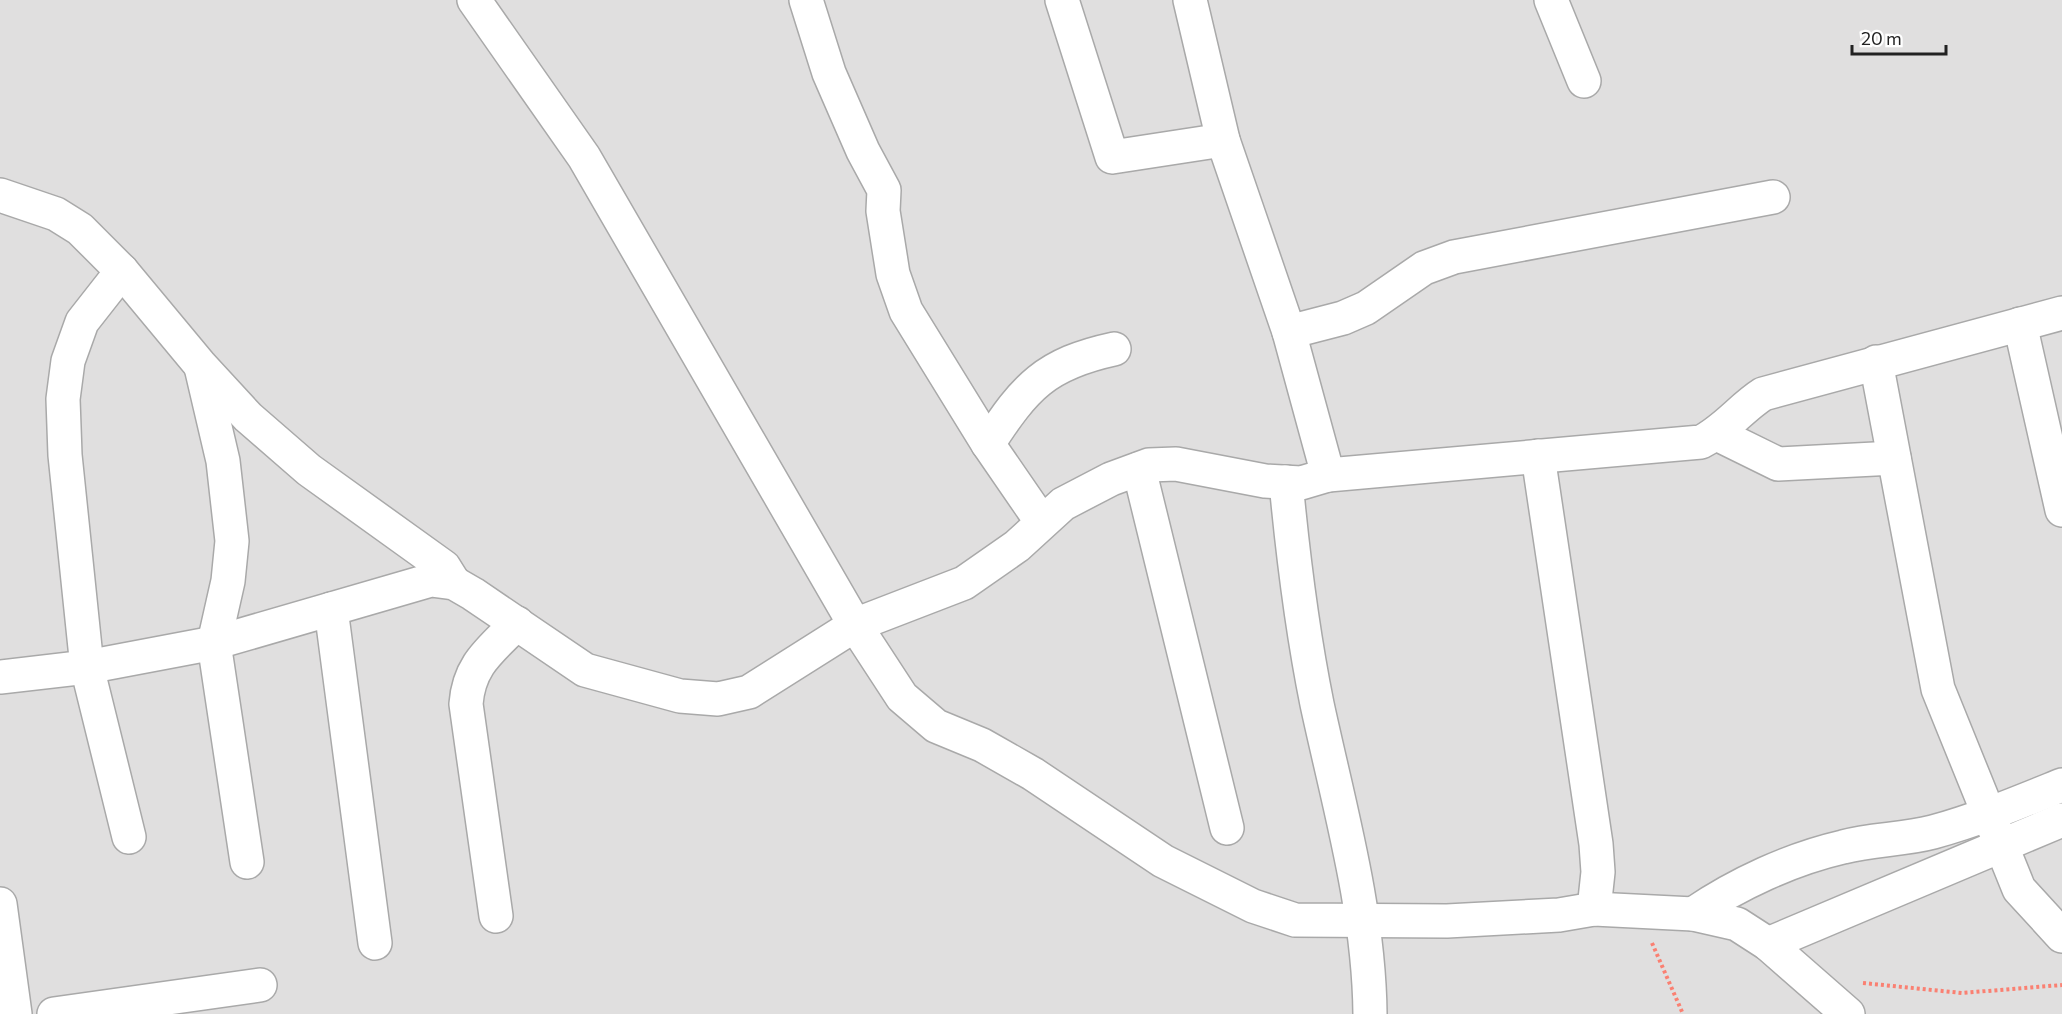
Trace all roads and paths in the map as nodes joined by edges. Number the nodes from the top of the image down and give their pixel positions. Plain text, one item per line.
1 (474, 0) edge
2 (806, 0) edge
3 (1062, 0) edge
4 (1190, 0) edge
5 (1551, 0) edge
6 (1584, 81) dead end
7 (1223, 140) junction
8 (0, 195) edge
9 (1773, 197) dead end
10 (122, 270) junction
11 (2062, 313) edge
12 (2020, 324) junction
13 (1289, 332) junction
14 (1114, 349) dead end
15 (1876, 362) junction
16 (201, 366) junction
17 (1717, 434) junction
18 (988, 444) junction
19 (1538, 456) junction
20 (1894, 458) junction
21 (1139, 469) junction
22 (1328, 476) junction
23 (1286, 482) junction
24 (2062, 510) edge
25 (1041, 521) junction
26 (454, 583) junction
27 (331, 609) junction
28 (517, 623) junction
29 (855, 625) junction
30 (214, 643) junction
31 (87, 667) junction
32 (0, 677) edge
33 (2062, 785) edge
34 (1987, 813) junction
35 (2062, 820) edge
36 (1227, 828) dead end
37 (129, 837) dead end
38 (2001, 847) junction
39 (247, 862) dead end
40 (0, 904) edge
41 (1594, 909) junction
42 (1638, 911) junction
43 (1693, 914) junction
44 (496, 916) dead end
45 (1362, 920) junction
46 (2062, 936) edge
47 (375, 943) dead end
48 (1768, 944) junction
49 (1807, 977) junction
50 (260, 985) dead end
51 (2062, 985) edge
52 (150, 1007) edge
53 (15, 1014) edge
54 (54, 1014) edge
55 (1370, 1014) edge
56 (1683, 1014) edge
57 (1848, 1014) edge

1 - 29 street
2 - 18 street
3 - 7 street
4 - 7 street
5 - 6 street
7 - 13 street
8 - 10 street
9 - 13 street
10 - 16 street
10 - 31 street
11 - 12 street
12 - 15 street
12 - 24 street
13 - 22 street
14 - 18 street
15 - 17 street
15 - 20 street
16 - 26 street
16 - 30 street
17 - 19 street
17 - 20 street
18 - 25 street
19 - 22 street
19 - 41 street
20 - 34 street
21 - 23 street
21 - 25 street
21 - 36 street
22 - 23 street
23 - 45 street
25 - 29 street
26 - 27 street
26 - 28 street
27 - 30 street
27 - 47 street
28 - 29 street
28 - 44 street
29 - 45 street
30 - 31 street
30 - 39 street
31 - 32 street
31 - 37 street
33 - 34 street
34 - 38 street
34 - 43 street
35 - 38 street
38 - 46 street
38 - 48 street
40 - 53 street
41 - 42 street
41 - 45 street
42 - 43 street
42 - 56 path
43 - 48 street
45 - 55 street
48 - 49 street
49 - 51 path
49 - 57 street
50 - 52 street
52 - 54 street

